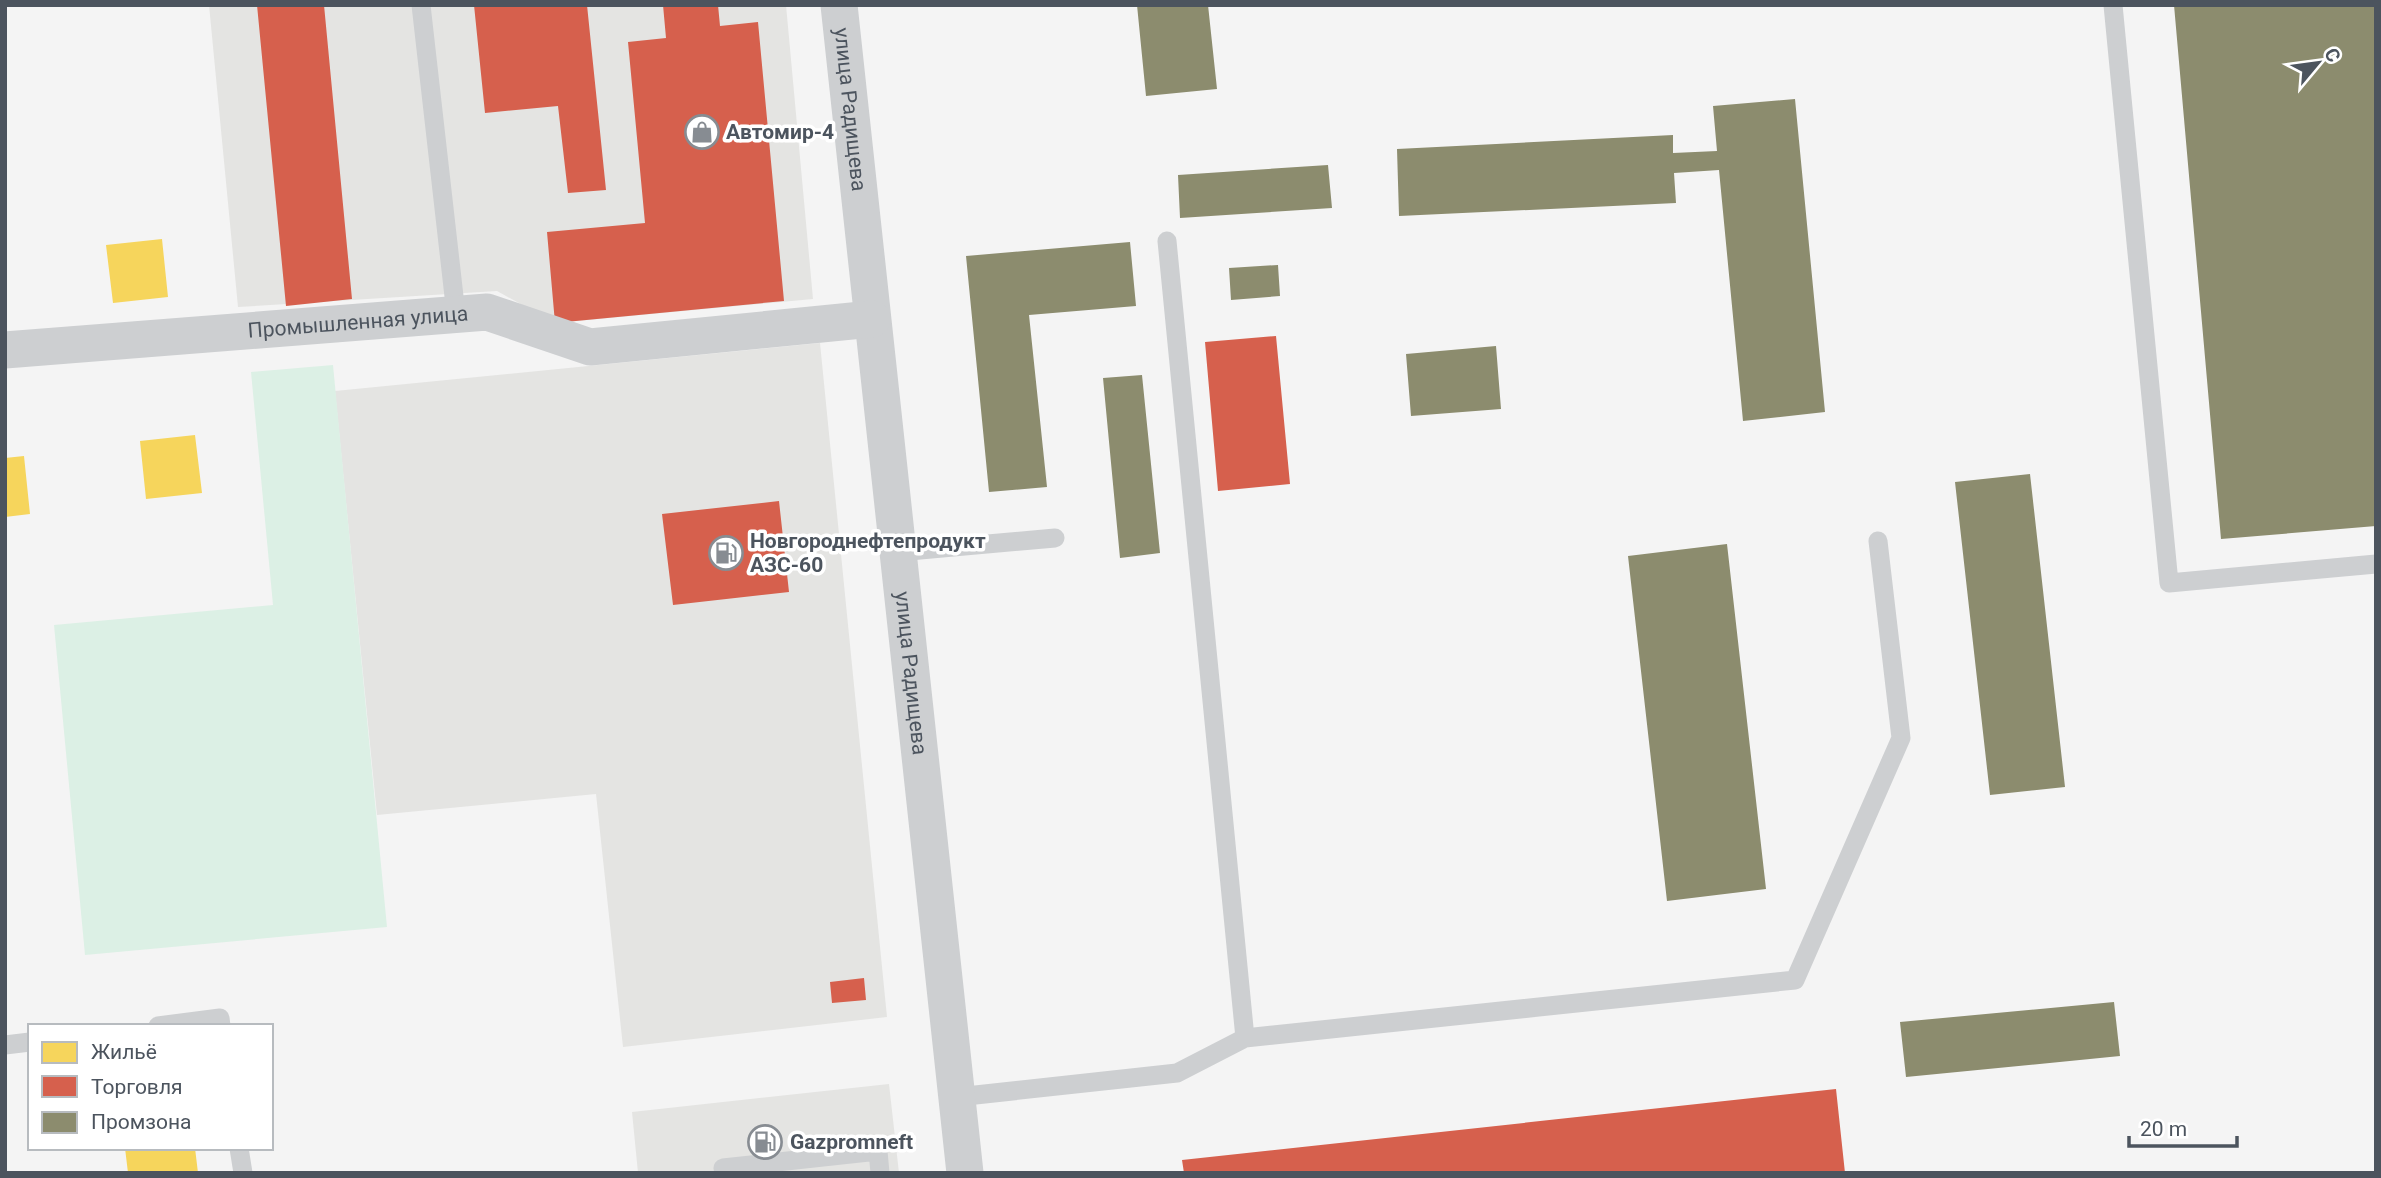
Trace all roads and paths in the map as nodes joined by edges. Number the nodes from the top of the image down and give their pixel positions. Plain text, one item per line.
1 (421, 5) edge
2 (839, 5) edge
3 (2113, 5) edge
4 (1167, 241) dead end
5 (456, 314) junction
6 (872, 319) junction
7 (5, 350) edge
8 (1055, 538) dead end
9 (1878, 541) dead end
10 (898, 552) junction
11 (2376, 564) edge
12 (174, 1024) edge
13 (221, 1024) edge
14 (1245, 1038) junction
15 (28, 1042) edge
16 (5, 1045) edge
17 (957, 1097) junction
18 (239, 1150) edge
19 (243, 1173) edge
20 (724, 1173) edge
21 (880, 1173) edge
22 (965, 1173) edge

1 - 5 lane
2 - 6 street, улица Радищева
3 - 11 lane
4 - 14 lane
5 - 6 street, Промышленная улица
5 - 7 street, Промышленная улица
6 - 10 street, улица Радищева
8 - 10 lane
9 - 14 lane
10 - 17 street, улица Радищева
12 - 13 lane
14 - 17 lane
15 - 16 lane
17 - 22 street, улица Радищева
18 - 19 lane
20 - 21 lane

